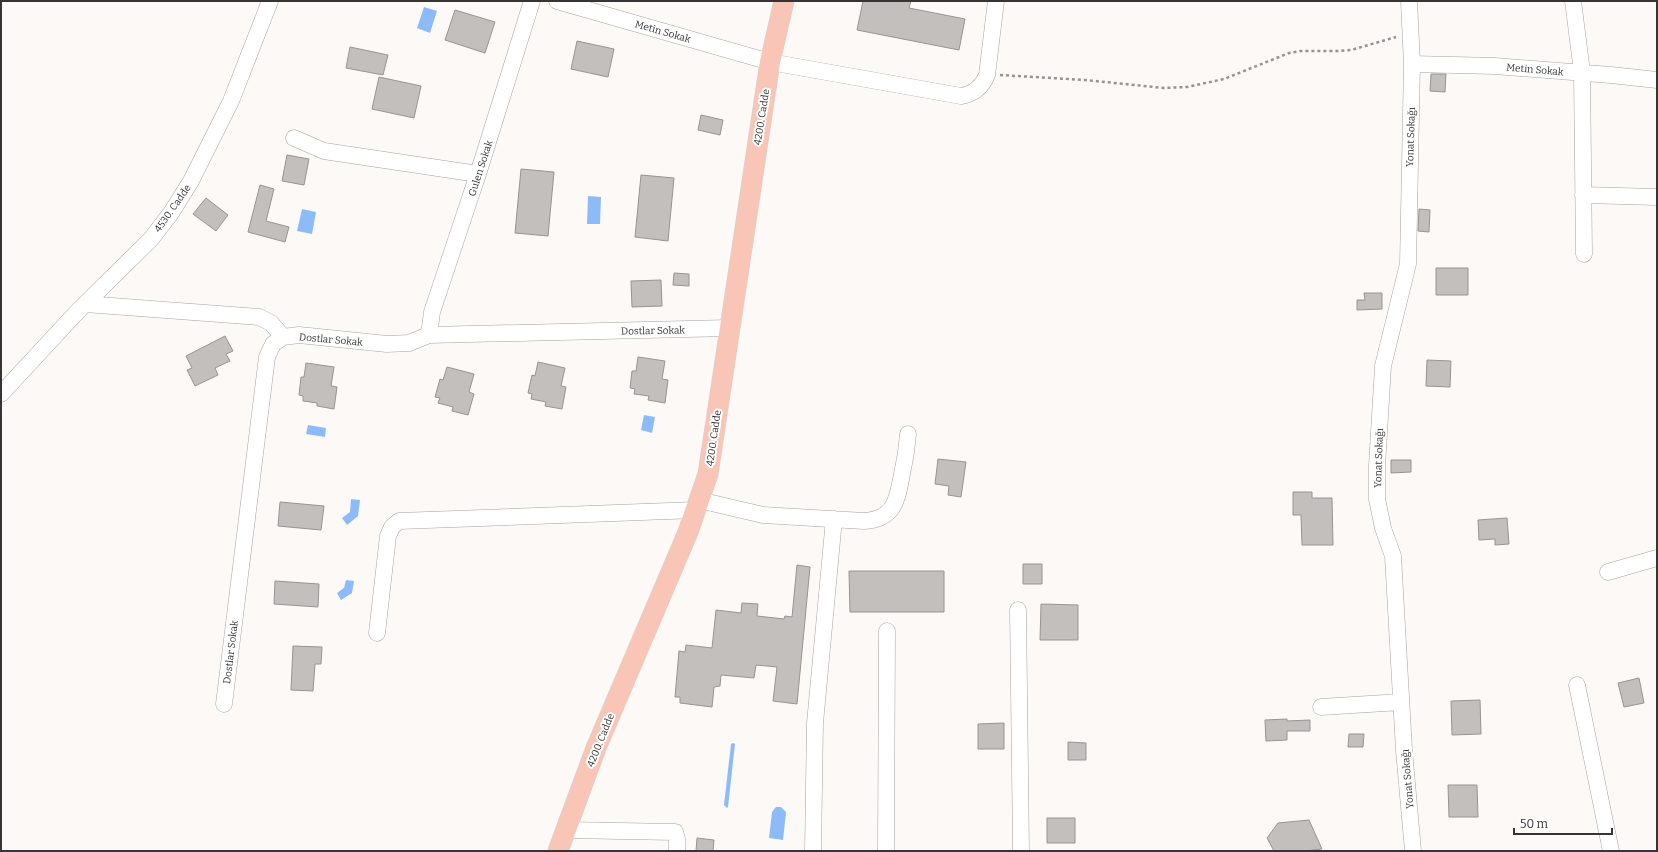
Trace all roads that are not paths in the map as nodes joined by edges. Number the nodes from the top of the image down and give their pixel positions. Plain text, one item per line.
1 (270, 1) edge
2 (532, 1) edge
3 (557, 1) edge
4 (784, 1) edge
5 (996, 1) edge
6 (1409, 1) edge
7 (1573, 1) edge
8 (770, 62) junction
9 (1412, 64) junction
10 (1582, 72) junction
11 (1657, 80) edge
12 (294, 138) dead end
13 (478, 174) junction
14 (1583, 195) junction
15 (1657, 197) edge
16 (1584, 254) dead end
17 (85, 304) junction
18 (729, 328) junction
19 (429, 335) junction
20 (283, 337) junction
21 (1, 394) edge
22 (908, 434) dead end
23 (698, 505) junction
24 (834, 519) junction
25 (1657, 558) edge
26 (1608, 572) dead end
27 (1018, 610) dead end
28 (887, 631) dead end
29 (376, 633) dead end
30 (1577, 685) dead end
31 (1401, 702) junction
32 (224, 704) dead end
33 (1321, 707) dead end
34 (566, 830) junction
35 (558, 851) edge
36 (677, 851) edge
37 (814, 851) edge
38 (886, 851) edge
39 (1021, 851) edge
40 (1413, 851) edge
41 (1611, 851) edge

1 - 17 street, 4530. Cadde
2 - 13 street, Gulen Sokak
3 - 8 street, Metin Sokak
4 - 8 main road, 4200. Cadde
5 - 8 street, Metin Sokak
6 - 9 street, Yonat Sokağı
7 - 10 street
8 - 18 main road, 4200. Cadde
9 - 10 street, Metin Sokak
9 - 31 street, Yonat Sokağı
10 - 11 street, Metin Sokak
10 - 14 street
12 - 13 street
13 - 19 street, Gulen Sokak
14 - 15 street
14 - 16 street
17 - 20 street
17 - 21 street, 4530. Cadde
18 - 19 street, Dostlar Sokak
18 - 23 main road, 4200. Cadde
19 - 20 street, Dostlar Sokak
20 - 32 street, Dostlar Sokak
22 - 24 street
23 - 24 street
23 - 29 street
23 - 34 main road, 4200. Cadde
24 - 37 street
25 - 26 street
27 - 39 street
28 - 38 street
30 - 41 street
31 - 33 street
31 - 40 street, Yonat Sokağı
34 - 35 main road, 4200. Cadde
34 - 36 street

